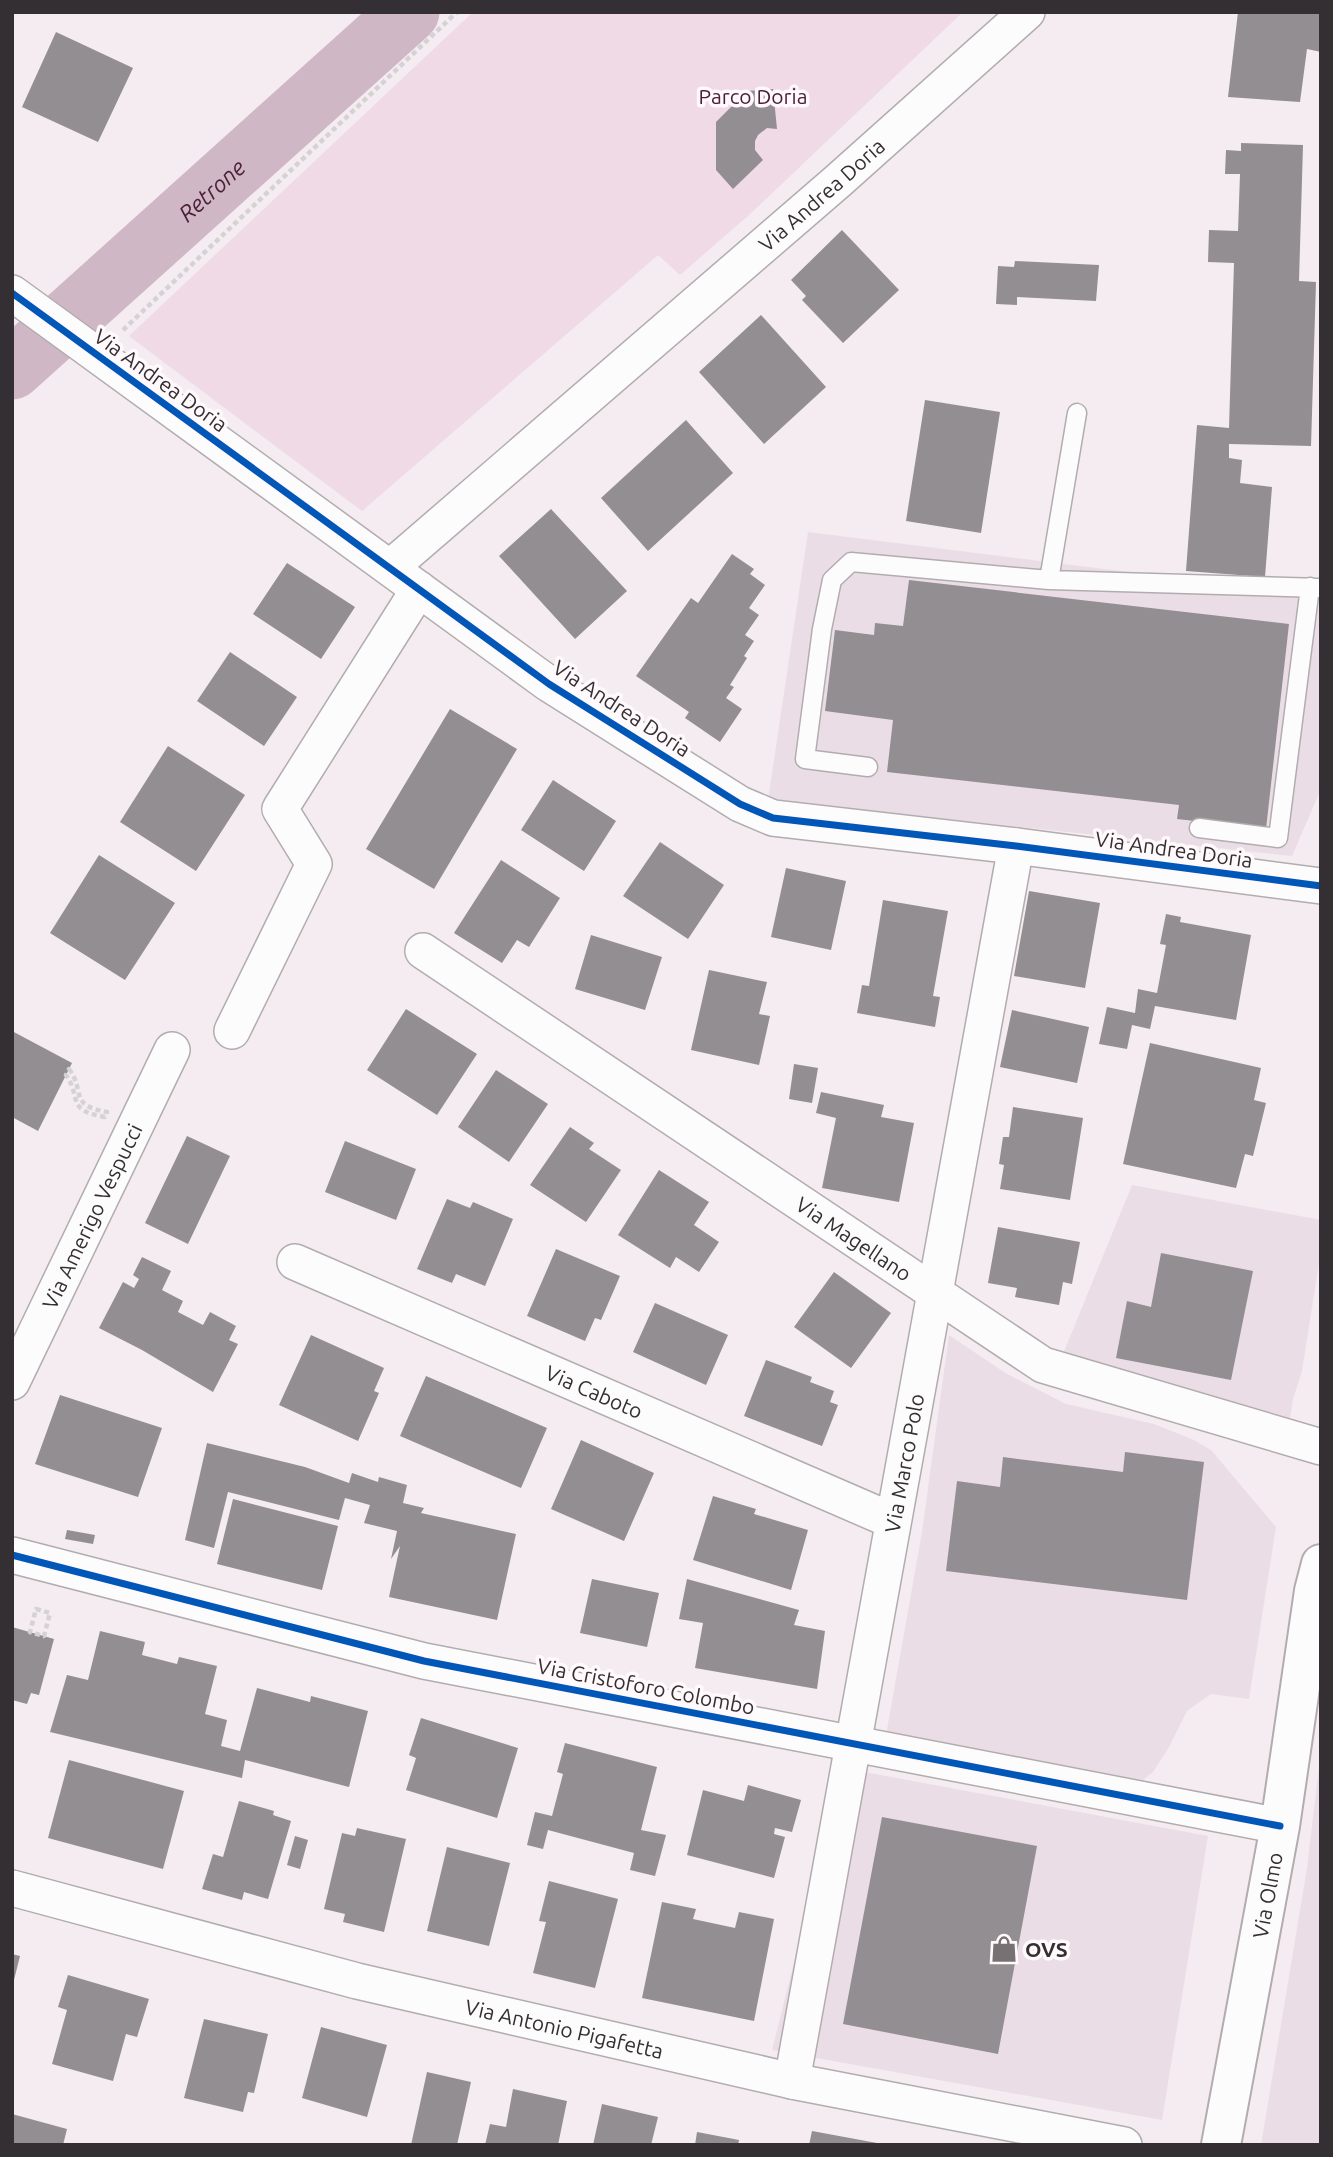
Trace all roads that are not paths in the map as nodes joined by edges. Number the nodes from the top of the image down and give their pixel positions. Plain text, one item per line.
1 (1027, 12) edge
2 (12, 293) edge
3 (1077, 413) dead end
4 (391, 567) junction
5 (1049, 580) junction
6 (1315, 588) edge
7 (419, 589) junction
8 (868, 767) dead end
9 (1199, 828) dead end
10 (1016, 845) junction
11 (1321, 886) edge
12 (423, 951) dead end
13 (232, 1031) dead end
14 (172, 1050) dead end
15 (295, 1262) dead end
16 (934, 1292) junction
17 (12, 1382) edge
18 (1321, 1447) edge
19 (893, 1521) junction
20 (12, 1555) edge
21 (1321, 1564) edge
22 (852, 1744) junction
23 (1280, 1826) junction
24 (12, 1888) edge
25 (792, 2081) junction
26 (1124, 2145) edge
27 (1221, 2145) edge

1 - 4 street, Via Andrea Doria
2 - 4 street, Via Andrea Doria
3 - 5 lane
4 - 7 street, Via Andrea Doria
5 - 6 lane
5 - 8 lane
6 - 9 lane
7 - 10 street, Via Andrea Doria
7 - 13 street
10 - 11 street, Via Andrea Doria
10 - 16 street, Via Marco Polo
12 - 16 street, Via Magellano
14 - 17 street, Via Amerigo Vespucci
15 - 19 street, Via Caboto
16 - 18 street, Via Magellano
16 - 19 street, Via Marco Polo
19 - 22 street, Via Marco Polo
20 - 22 street, Via Cristoforo Colombo
21 - 23 main road, Via Olmo
22 - 23 street, Via Cristoforo Colombo
22 - 25 street, Via Marco Polo
23 - 27 main road, Via Olmo
24 - 25 street, Via Antonio Pigafetta
25 - 26 street, Via Antonio Pigafetta

